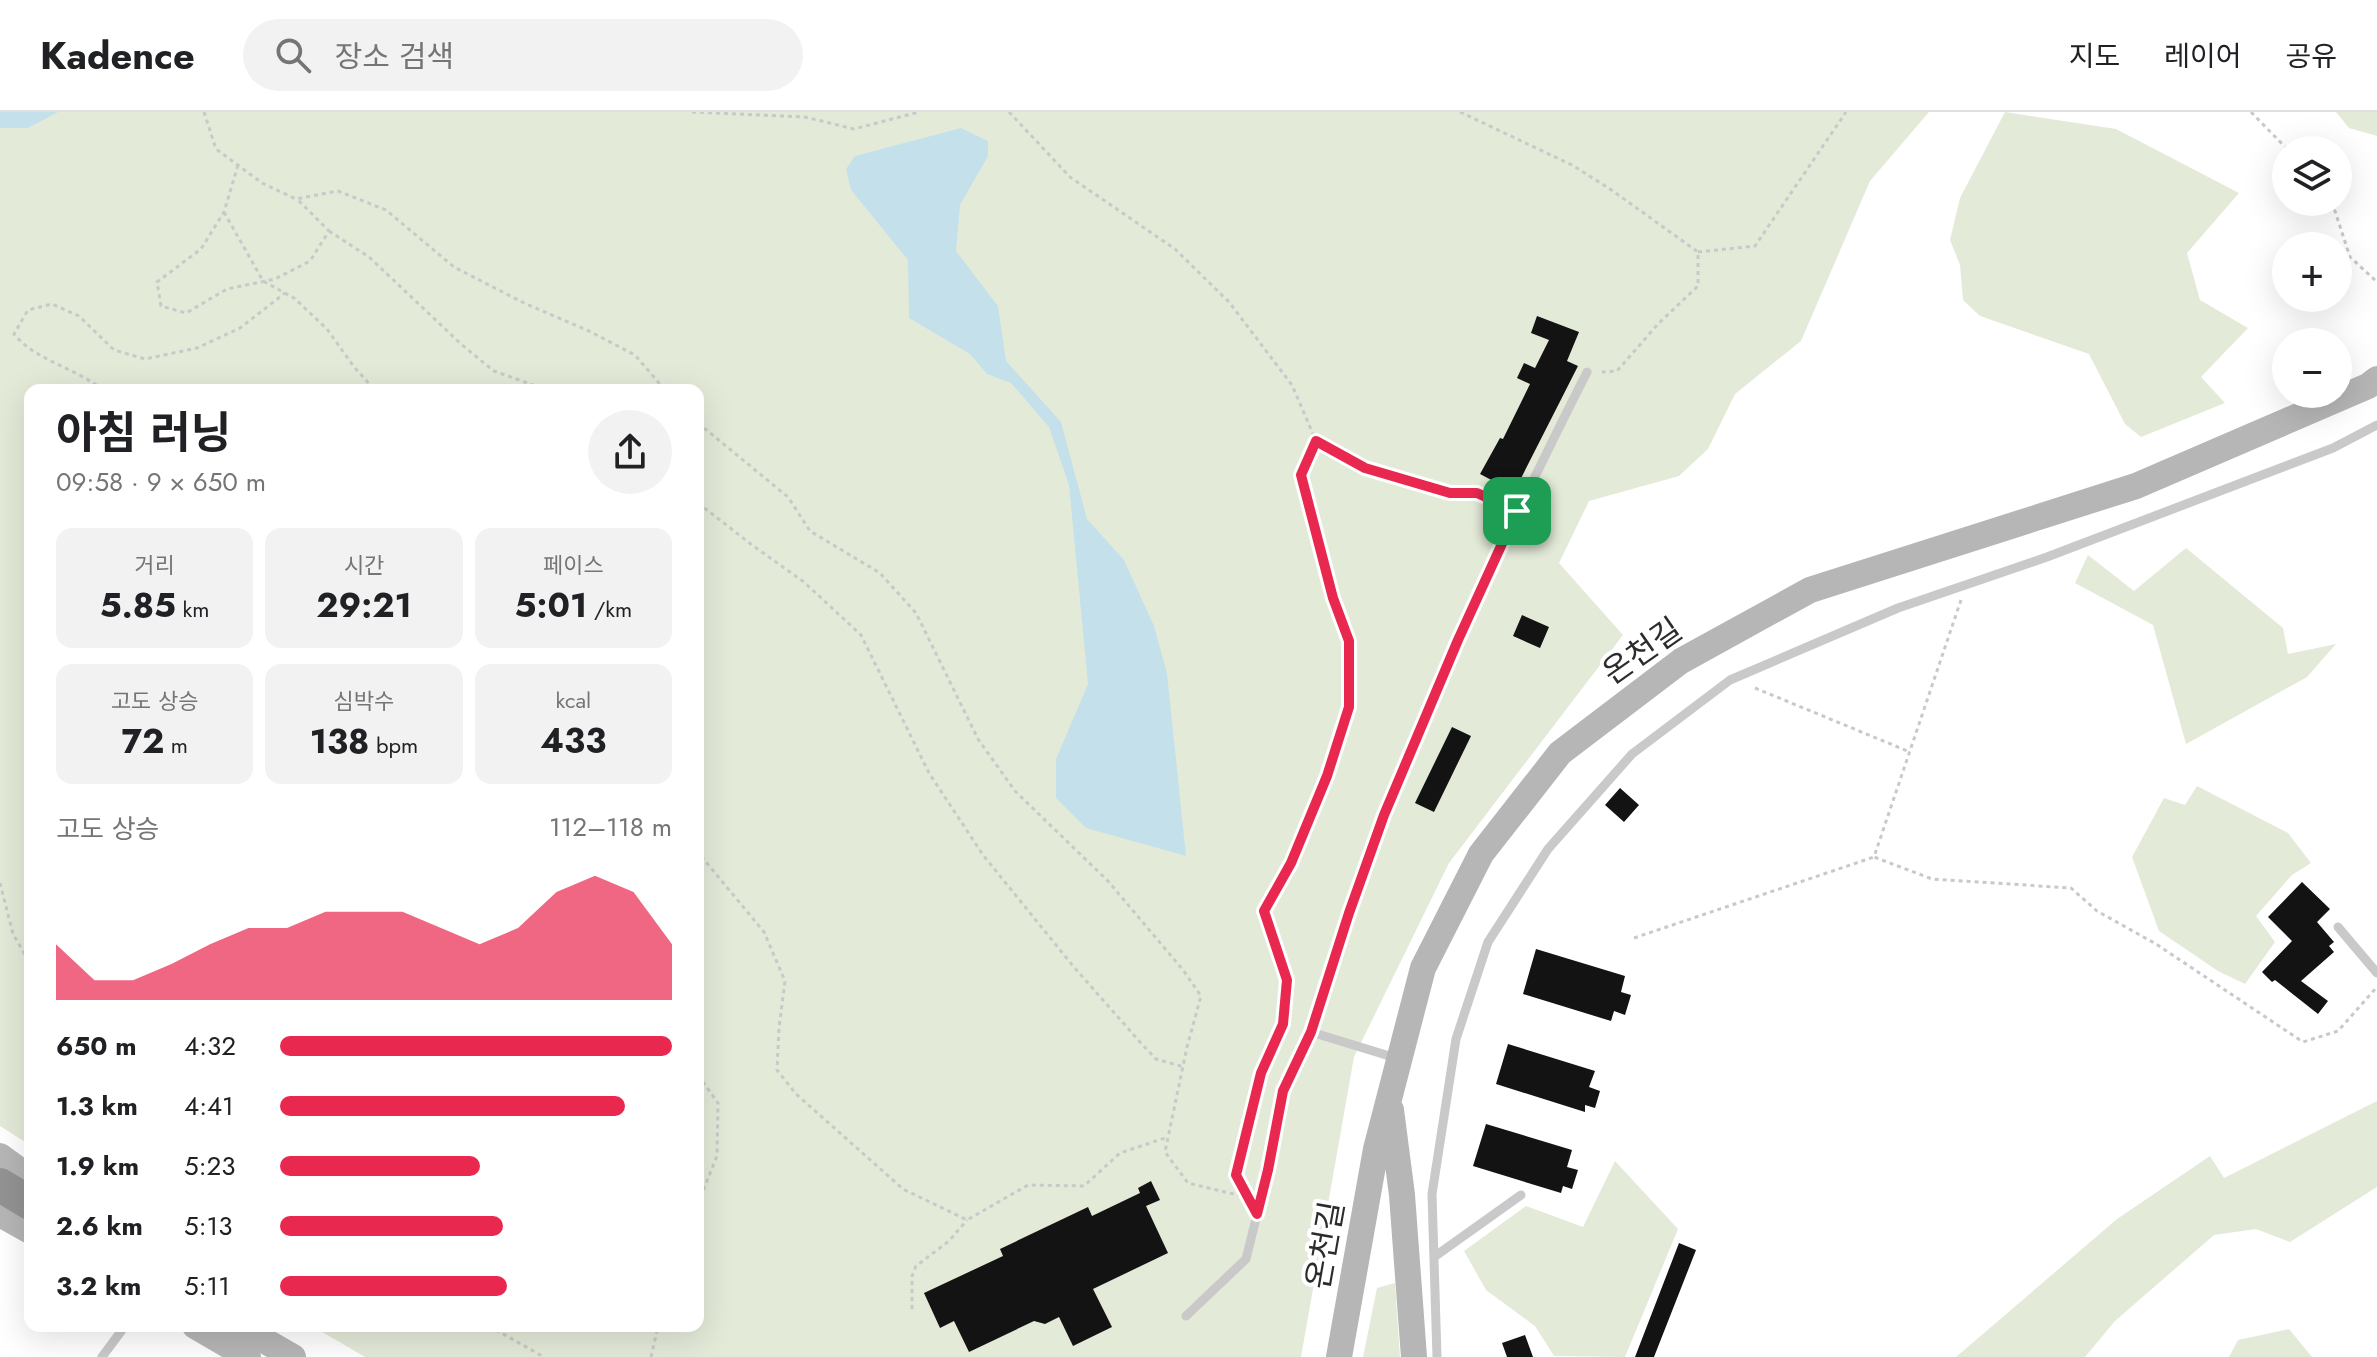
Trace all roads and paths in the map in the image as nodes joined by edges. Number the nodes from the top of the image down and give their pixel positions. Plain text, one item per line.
1 (204, 112) edge
2 (692, 112) edge
3 (919, 112) edge
4 (1009, 112) edge
5 (1460, 112) edge
6 (1846, 112) edge
7 (2251, 112) edge
8 (2274, 136) edge
9 (238, 165) junction
10 (296, 199) junction
11 (224, 212) junction
12 (2337, 216) edge
13 (329, 231) junction
14 (1698, 252) junction
15 (263, 281) junction
16 (2377, 282) edge
17 (285, 293) junction
18 (1587, 372) joint
19 (2377, 379) edge
20 (93, 384) edge
21 (370, 384) edge
22 (530, 384) edge
23 (660, 384) edge
24 (2377, 425) edge
25 (704, 428) edge
26 (1316, 441) junction
27 (704, 508) edge
28 (1517, 511) junction
29 (1966, 585) junction
30 (1755, 688) dead end
31 (1910, 752) junction
32 (1874, 857) junction
33 (704, 860) edge
34 (0, 883) edge
35 (2338, 927) dead end
36 (1634, 938) dead end
37 (24, 953) edge
38 (2377, 973) edge
39 (2377, 987) edge
40 (1311, 1032) junction
41 (1400, 1059) junction
42 (1184, 1067) junction
43 (704, 1083) edge
44 (1389, 1099) junction
45 (1168, 1137) junction
46 (0, 1156) edge
47 (24, 1174) edge
48 (0, 1185) edge
49 (704, 1188) edge
50 (1521, 1195) dead end
51 (24, 1199) edge
52 (0, 1214) edge
53 (967, 1220) junction
54 (24, 1228) edge
55 (1434, 1257) junction
56 (912, 1309) dead end
57 (1186, 1316) dead end
58 (121, 1332) edge
59 (205, 1332) edge
60 (249, 1332) edge
61 (500, 1332) edge
62 (657, 1332) edge
63 (102, 1357) edge
64 (248, 1357) edge
65 (293, 1357) edge
66 (544, 1357) edge
67 (651, 1357) edge
68 (1339, 1357) edge
69 (1414, 1357) edge
70 (1437, 1357) edge

1 - 9 path
2 - 3 path
4 - 26 path
5 - 14 path
6 - 14 path
7 - 8 path
9 - 10 path
9 - 11 path
10 - 13 path
10 - 23 path
11 - 15 path
11 - 15 path
12 - 16 path
13 - 15 path
13 - 22 path
14 - 18 path
15 - 17 path
17 - 20 path
17 - 21 path
18 - 28 lane
19 - 41 street, 온천길
24 - 29 lane
25 - 42 path
26 - 28 path
26 - 45 path
27 - 42 path
28 - 40 lane
29 - 31 path
29 - 55 lane
30 - 31 path
31 - 32 path
32 - 36 path
32 - 39 path
33 - 53 path
34 - 37 path
35 - 38 lane
40 - 41 lane
40 - 57 lane
41 - 44 street, 온천길
42 - 45 path
43 - 49 path
44 - 68 street, 온천길
44 - 69 street
45 - 53 path
46 - 47 street
48 - 51 highway
50 - 55 lane
52 - 54 street
53 - 56 path
55 - 70 lane
58 - 63 lane
59 - 64 street
60 - 65 street
61 - 66 path
62 - 67 path

